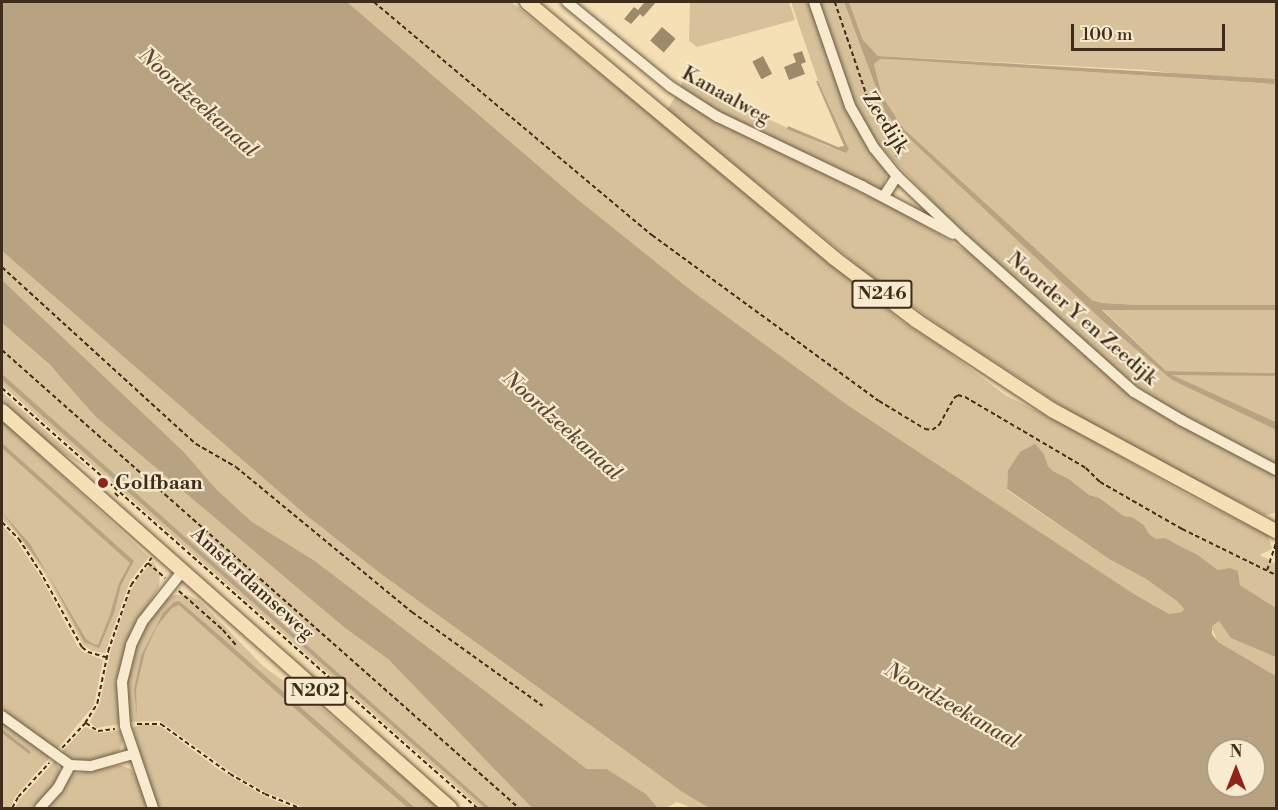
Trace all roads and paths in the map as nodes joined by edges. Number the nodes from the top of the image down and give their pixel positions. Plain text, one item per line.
1 (374, 2) edge
2 (527, 2) edge
3 (567, 2) edge
4 (814, 2) edge
5 (835, 2) edge
6 (897, 176) junction
7 (884, 196) junction
8 (964, 240) junction
9 (2, 267) edge
10 (2, 350) edge
11 (2, 388) edge
12 (2, 411) edge
13 (1276, 470) edge
14 (2, 522) edge
15 (1276, 531) edge
16 (170, 537) junction
17 (1276, 543) edge
18 (157, 552) junction
19 (147, 563) junction
20 (1267, 571) junction
21 (181, 573) junction
22 (1276, 575) edge
23 (171, 584) junction
24 (237, 646) dead end
25 (106, 657) junction
26 (543, 706) dead end
27 (2, 716) edge
28 (85, 723) junction
29 (125, 726) junction
30 (133, 754) junction
31 (55, 756) junction
32 (70, 765) junction
33 (12, 808) edge
34 (40, 808) edge
35 (153, 808) edge
36 (299, 808) edge
37 (450, 808) edge
38 (477, 808) edge
39 (519, 808) edge

1 - 20 path
2 - 15 main road, N246
3 - 7 street, Kanaalweg
4 - 6 street, Zeedijk
5 - 6 path
6 - 7 street
6 - 8 street, Zeedijk
7 - 8 street, Kanaalweg
8 - 13 street, Noorder Y en Zeedijk
9 - 26 path
10 - 39 path
11 - 16 path, Amsterdamseweg
12 - 18 main road, Amsterdamseweg / N202
14 - 25 path
16 - 18 path
16 - 38 path, Amsterdamseweg
17 - 20 path
18 - 19 path
18 - 21 main road, Amsterdamseweg / N202
19 - 23 path
19 - 25 path
20 - 22 path
21 - 23 street
21 - 37 main road, Amsterdamseweg / N202
23 - 24 path
23 - 29 street
25 - 28 path
27 - 31 street
28 - 29 path
28 - 31 path
29 - 30 street
29 - 36 path
30 - 32 street
30 - 35 street
31 - 32 street
31 - 33 path
32 - 34 street

